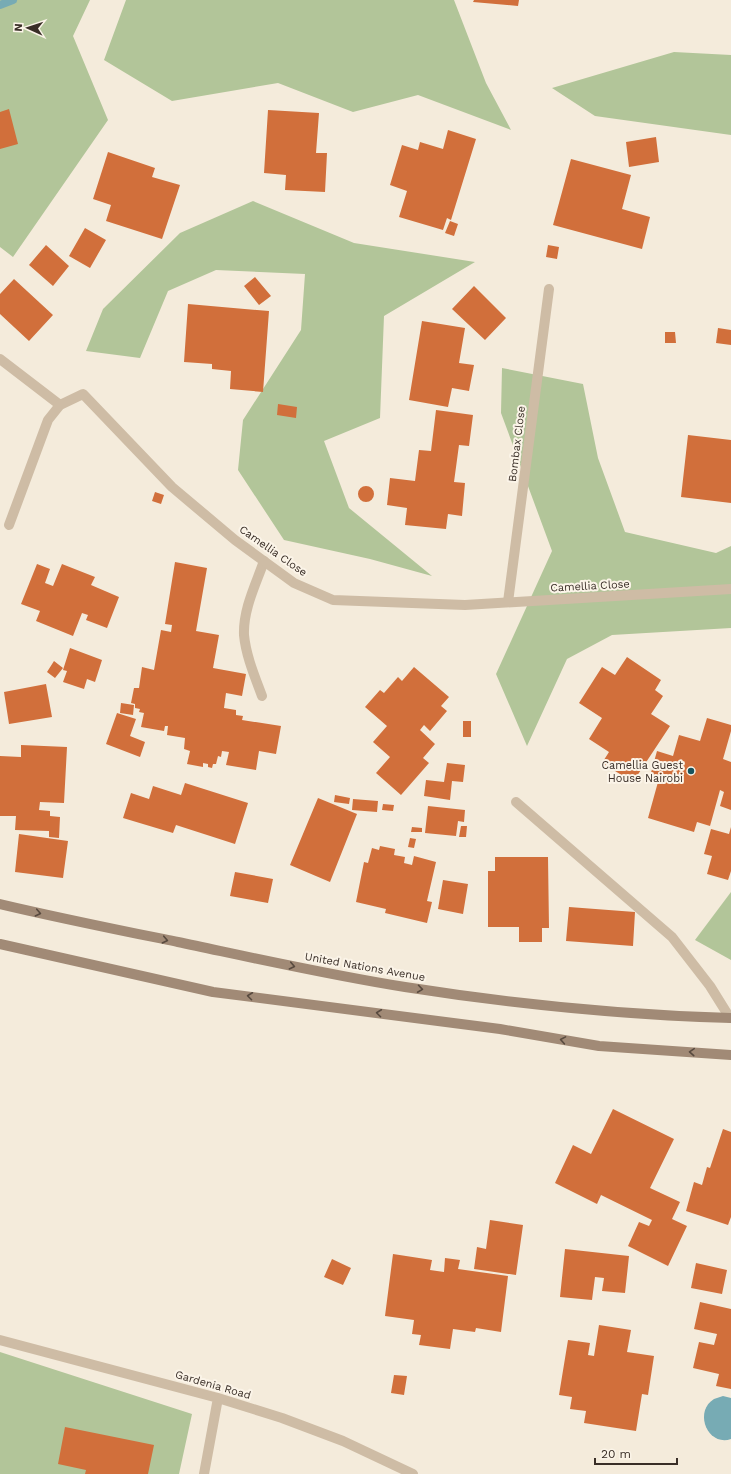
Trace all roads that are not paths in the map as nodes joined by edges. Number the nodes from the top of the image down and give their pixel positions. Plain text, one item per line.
1 (549, 289) dead end
2 (0, 359) edge
3 (60, 405) junction
4 (9, 525) dead end
5 (264, 561) junction
6 (731, 589) edge
7 (508, 602) junction
8 (262, 696) dead end
9 (516, 802) dead end
10 (0, 904) edge
11 (0, 944) edge
12 (731, 1018) edge
13 (731, 1055) edge
14 (0, 1340) edge
15 (218, 1398) junction
16 (204, 1474) edge
17 (413, 1474) edge

1 - 7 street, Bombax Close
2 - 3 street
3 - 4 street, Camellia Close
3 - 5 street, Camellia Close
5 - 7 street, Camellia Close
5 - 8 street
6 - 7 street, Camellia Close
9 - 12 street
10 -> 12 street, United Nations Avenue
13 -> 11 street
14 - 15 street, Gardenia Road
15 - 16 street
15 - 17 street, Gardenia Road

